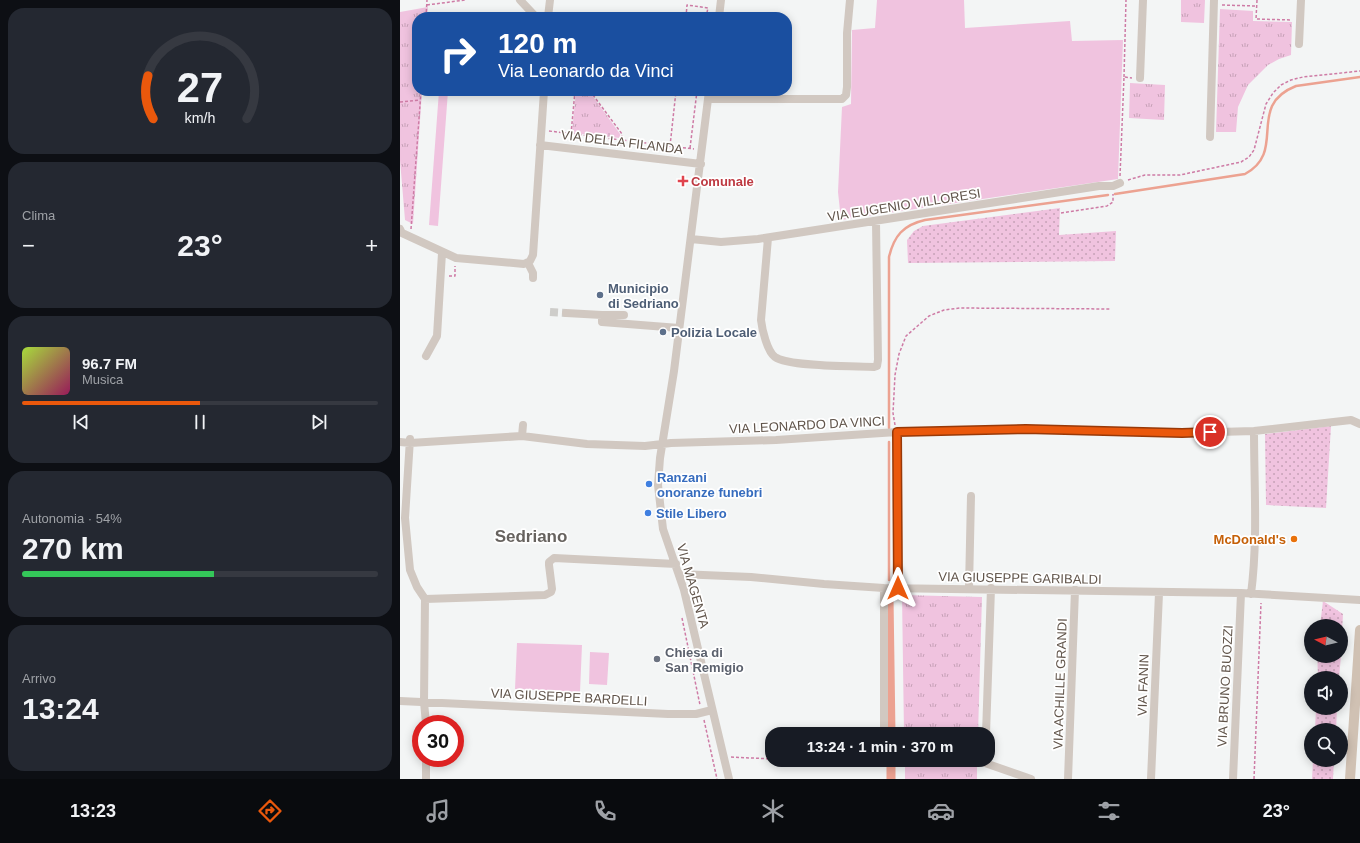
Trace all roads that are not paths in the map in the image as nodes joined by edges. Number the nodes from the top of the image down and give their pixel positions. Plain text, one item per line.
1 (520, 0) edge
2 (550, 0) edge
3 (721, 0) edge
4 (850, 0) edge
5 (1143, 0) edge
6 (1301, 0) edge
7 (1214, 2) edge
8 (531, 12) edge
9 (549, 12) edge
10 (720, 12) edge
11 (1299, 44) dead end
12 (1140, 78) road end
13 (544, 96) edge
14 (709, 96) edge
15 (735, 96) edge
16 (1210, 137) dead end
17 (540, 145) junction
18 (701, 164) junction
19 (1116, 184) road end
20 (876, 222) junction
21 (400, 230) edge
22 (768, 238) junction
23 (691, 239) junction
24 (442, 253) junction
25 (526, 263) junction
26 (534, 278) dead end
27 (566, 313) tunnel mouth
28 (624, 315) dead end
29 (602, 316) junction
30 (680, 328) junction
31 (426, 356) dead end
32 (1360, 424) edge
33 (523, 425) dead end
34 (1254, 431) junction
35 (897, 432) junction
36 (522, 436) junction
37 (410, 440) junction
38 (400, 442) edge
39 (663, 445) junction
40 (971, 496) dead end
41 (402, 518) edge
42 (676, 564) junction
43 (679, 574) junction
44 (884, 588) junction
45 (898, 588) junction
46 (969, 588) junction
47 (991, 588) junction
48 (1075, 590) junction
49 (1159, 593) junction
50 (1241, 593) junction
51 (1251, 594) junction
52 (425, 599) junction
53 (1360, 600) edge
54 (1360, 630) edge
55 (400, 701) edge
56 (424, 702) junction
57 (712, 710) junction
58 (425, 715) edge
59 (884, 727) edge
60 (986, 727) edge
61 (995, 766) edge
62 (426, 767) edge
63 (426, 779) edge
64 (729, 779) edge
65 (1031, 779) edge
66 (1068, 779) edge
67 (1151, 779) edge
68 (1233, 779) edge
69 (1350, 779) edge

1 - 8 street
2 - 9 street
3 - 10 street
4 - 15 street
5 - 12 street
6 - 11 street
7 - 16 street
13 - 17 street
14 - 18 street, VIA MAGENTA
17 - 18 street, VIA DELLA FILANDA
17 - 25 street
18 - 23 street, VIA MAGENTA
19 - 20 street, VIA EUGENIO VILLORESI
20 - 22 street, VIA EUGENIO VILLORESI
20 - 22 street
21 - 24 street
22 - 23 street, VIA EUGENIO VILLORESI
23 - 30 street, VIA MAGENTA
24 - 25 street
24 - 31 street
25 - 26 street
27 - 29 street
28 - 29 street
29 - 30 street
30 - 39 street, VIA MAGENTA
32 - 34 street, VIA LEONARDO DA VINCI
33 - 36 street
34 - 35 street, VIA LEONARDO DA VINCI
34 - 51 street
35 - 39 street, VIA LEONARDO DA VINCI
35 - 45 street
36 - 37 street, VIA LEONARDO DA VINCI
36 - 39 street, VIA LEONARDO DA VINCI
37 - 38 street, VIA LEONARDO DA VINCI
37 - 41 street
39 - 42 street, VIA MAGENTA
40 - 46 street
41 - 52 street
42 - 43 street, VIA MAGENTA
42 - 52 street
43 - 44 street, VIA GIUSEPPE GARIBALDI
43 - 57 street, VIA MAGENTA
44 - 45 street, VIA GIUSEPPE GARIBALDI
44 - 59 street
45 - 46 street, VIA GIUSEPPE GARIBALDI
46 - 47 street, VIA GIUSEPPE GARIBALDI
47 - 48 street, VIA GIUSEPPE GARIBALDI
47 - 60 street
48 - 49 street, VIA GIUSEPPE GARIBALDI
48 - 66 street, VIA ACHILLE GRANDI
49 - 50 street, VIA GIUSEPPE GARIBALDI
49 - 67 street, VIA FANIN
50 - 51 street, VIA GIUSEPPE GARIBALDI
50 - 68 street, VIA BRUNO BUOZZI
51 - 53 street, VIA GIUSEPPE GARIBALDI
52 - 56 street
54 - 69 main road
55 - 56 street, VIA GIUSEPPE BARDELLI
56 - 57 street, VIA GIUSEPPE BARDELLI
56 - 58 street
57 - 64 street, VIA MAGENTA
61 - 65 street
62 - 63 street

